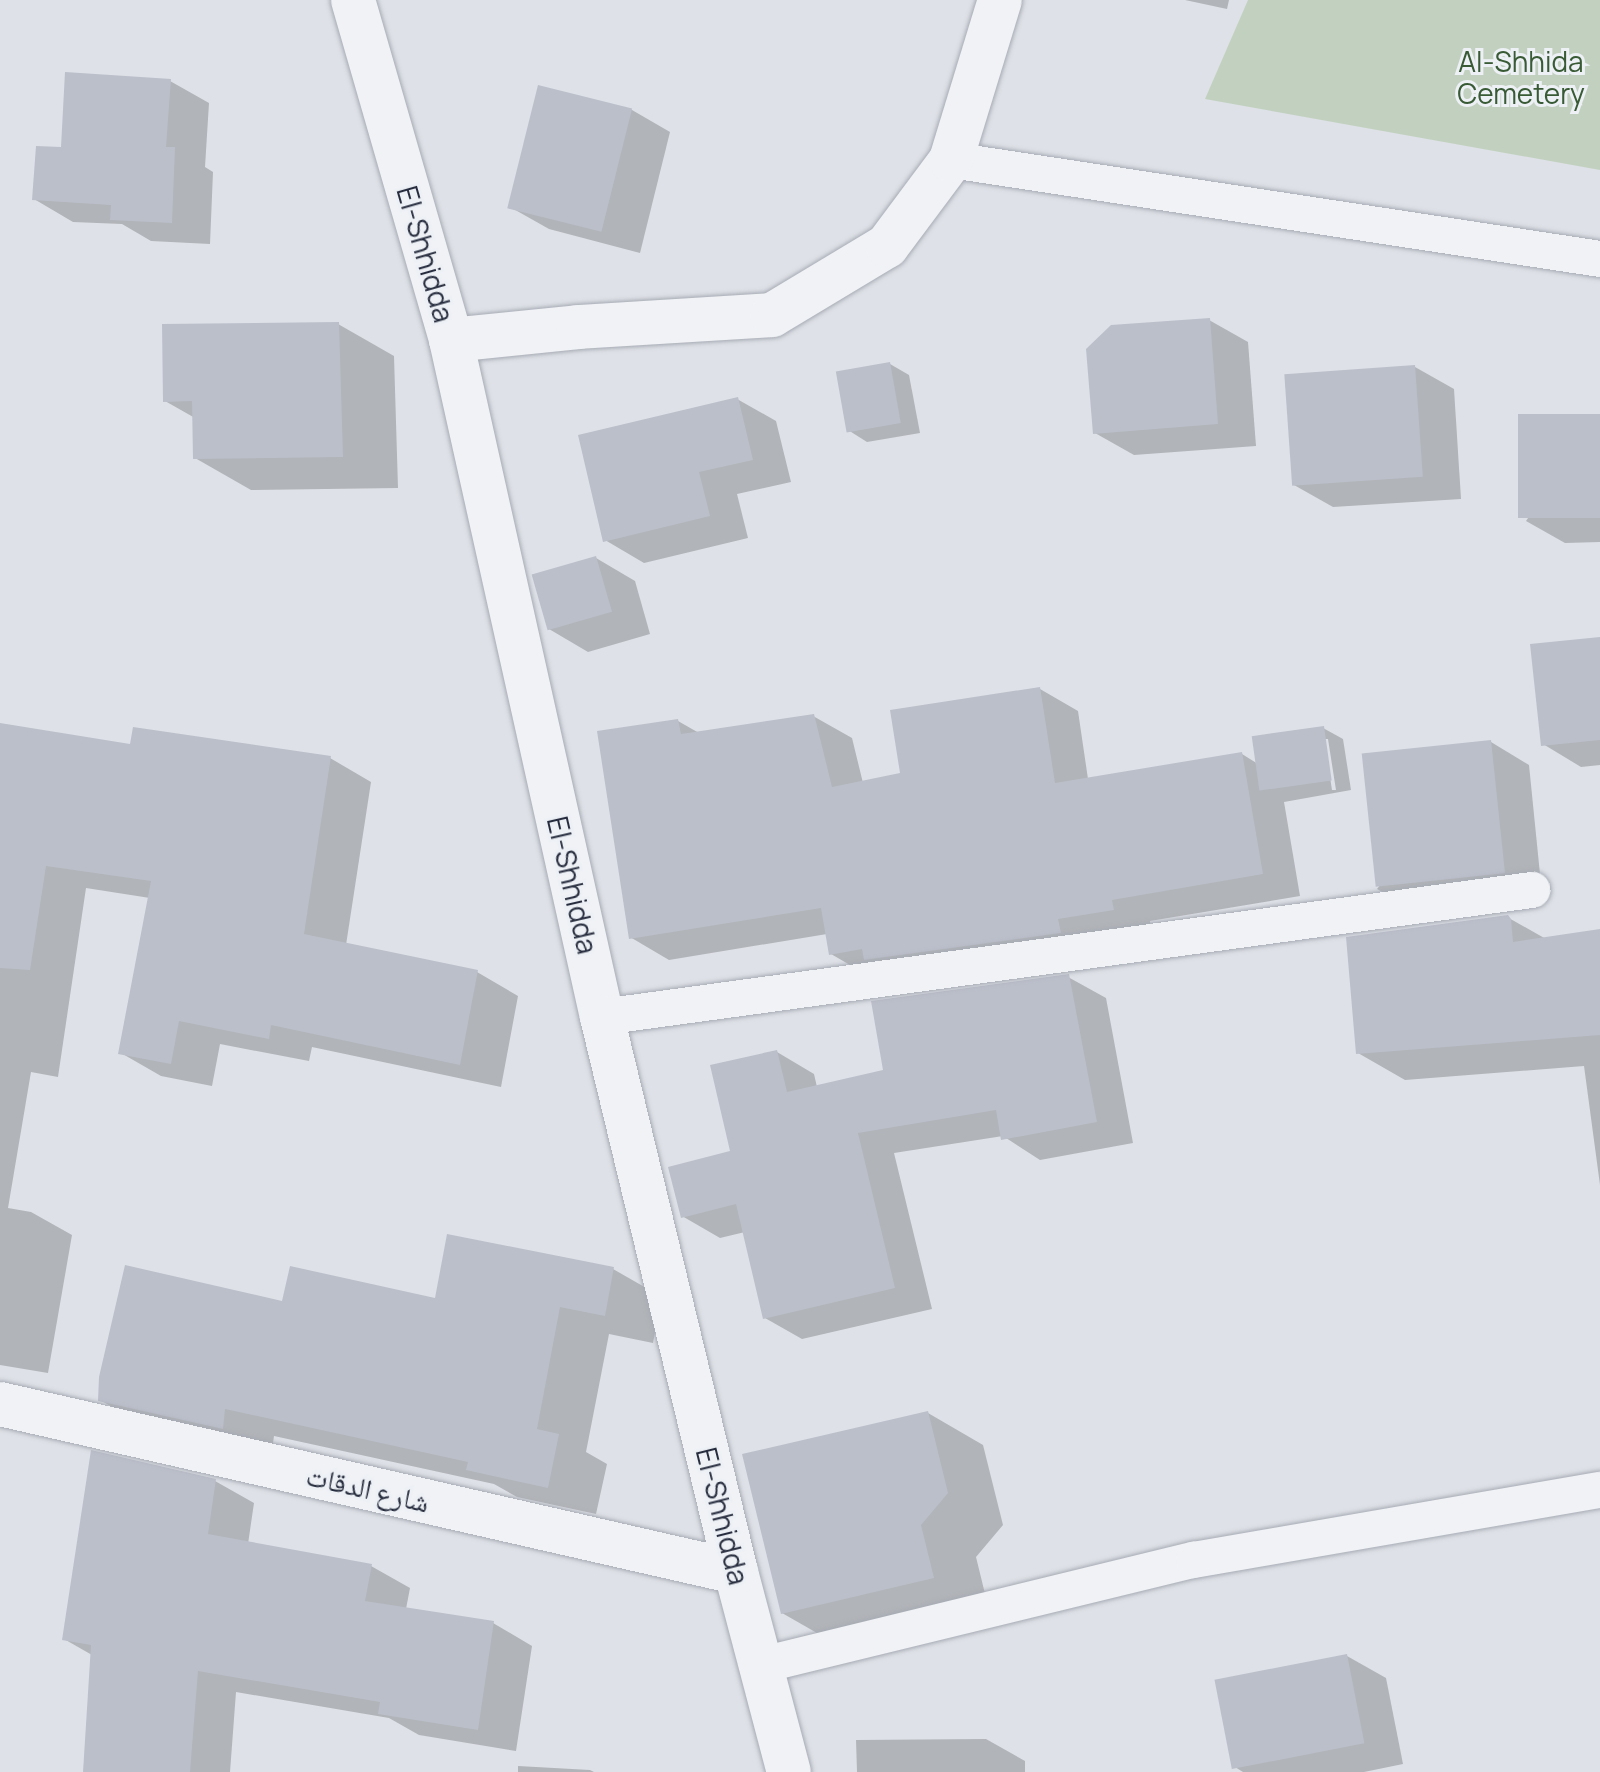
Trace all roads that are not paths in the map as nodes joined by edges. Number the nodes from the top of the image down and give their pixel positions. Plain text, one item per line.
1 (353, 0) edge
2 (1000, 0) edge
3 (951, 160) junction
4 (1600, 259) edge
5 (451, 340) junction
6 (1532, 890) dead end
7 (602, 1017) junction
8 (0, 1404) edge
9 (1600, 1490) edge
10 (736, 1572) junction
11 (762, 1665) junction
12 (789, 1772) edge

1 - 5 street, El-Shhidda
2 - 3 street
3 - 4 lane
3 - 5 street
5 - 7 street, El-Shhidda
6 - 7 lane
7 - 10 street, El-Shhidda
8 - 10 street, شارع الدقات
9 - 11 lane
10 - 11 street, El-Shhidda
11 - 12 street, El-Shhidda

